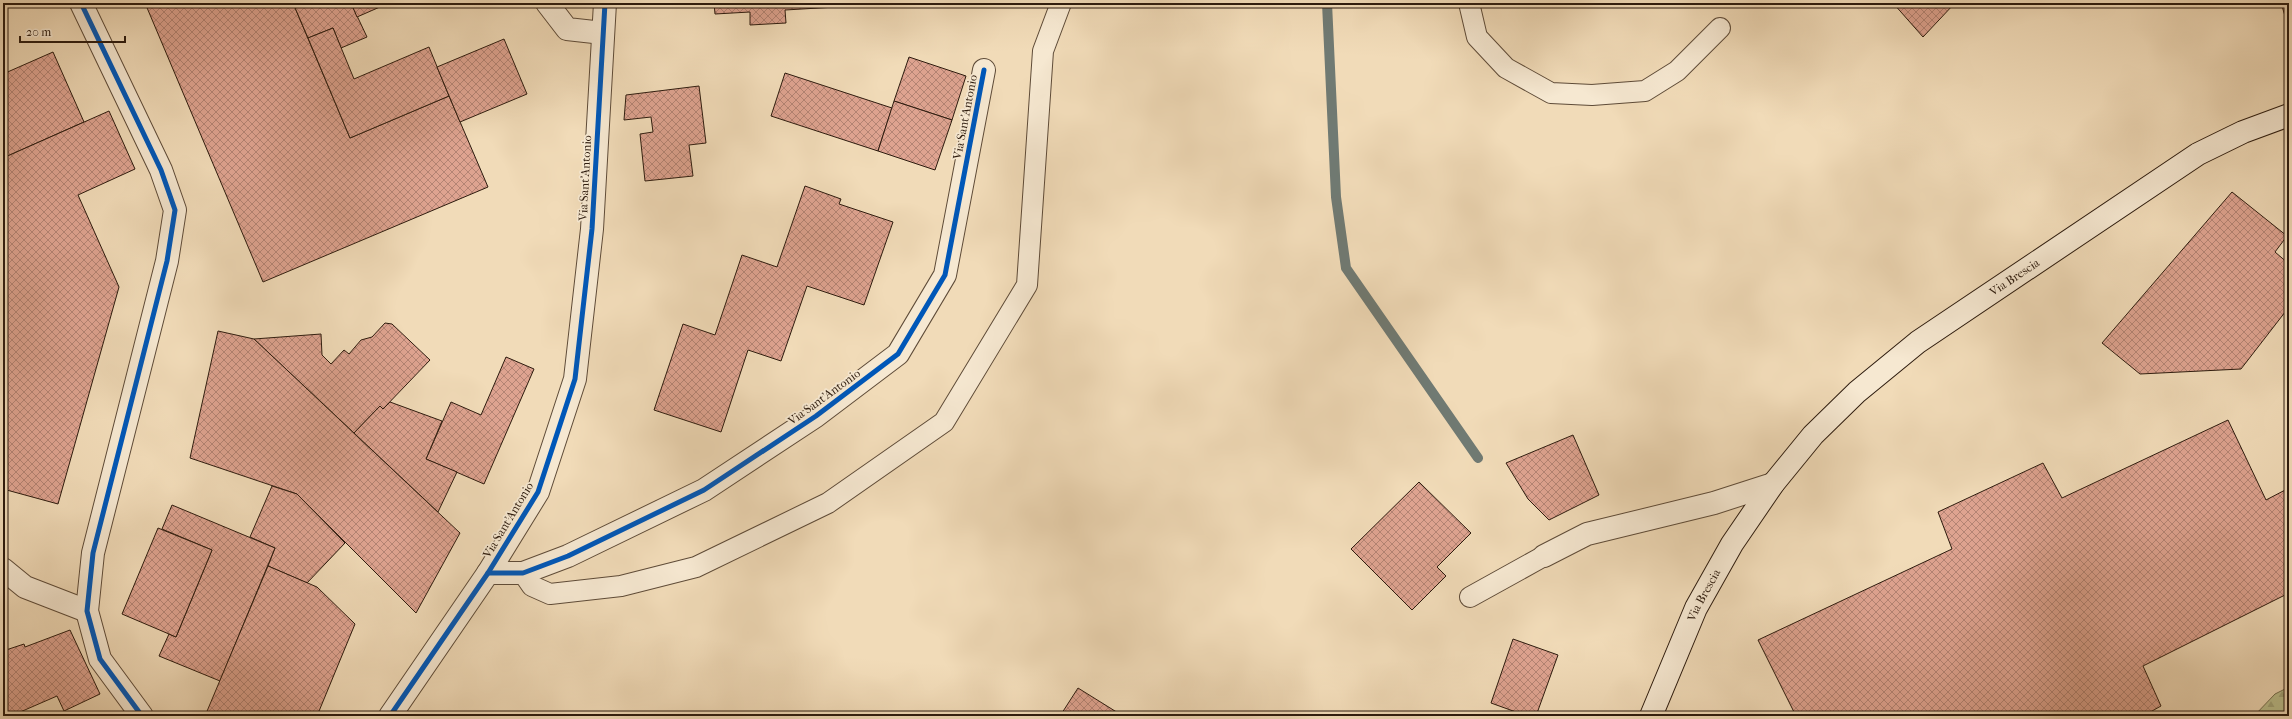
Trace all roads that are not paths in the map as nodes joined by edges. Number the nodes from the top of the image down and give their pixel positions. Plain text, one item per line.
1 (80, 3) edge
2 (547, 3) edge
3 (604, 3) edge
4 (1061, 3) edge
5 (1469, 3) edge
6 (1720, 28) dead end
7 (603, 33) junction
8 (984, 70) dead end
9 (2289, 115) edge
10 (1773, 484) junction
11 (1544, 556) joint
12 (3, 569) edge
13 (488, 573) junction
14 (523, 573) junction
15 (1470, 598) dead end
16 (87, 611) junction
17 (142, 716) edge
18 (390, 716) edge
19 (1651, 716) edge

1 - 16 street
2 - 7 street
3 - 7 street, Via Sant'Antonio
4 - 14 lane
5 - 6 lane
7 - 13 street, Via Sant'Antonio
8 - 14 street, Via Sant'Antonio
9 - 10 street, Via Brescia
10 - 11 street
10 - 19 street, Via Brescia
11 - 15 lane
12 - 16 street
13 - 14 street, Via Sant'Antonio
13 - 18 street, Via Sant'Antonio
16 - 17 street

